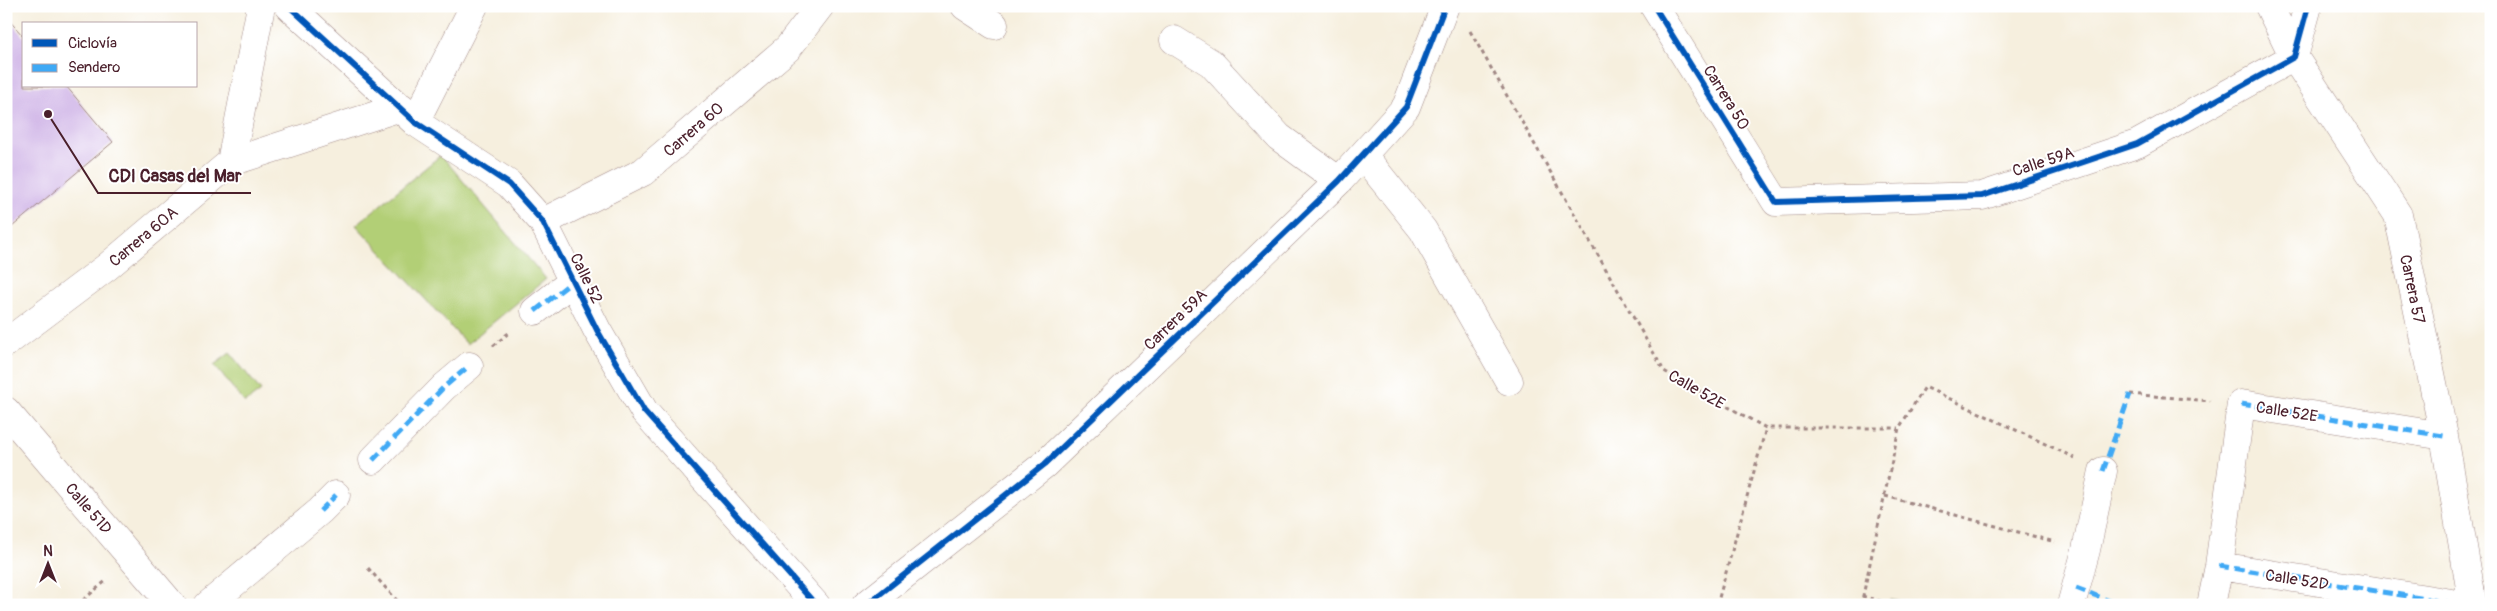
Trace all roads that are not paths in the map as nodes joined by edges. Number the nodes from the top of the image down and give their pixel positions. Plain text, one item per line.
1 (261, 6) edge
2 (289, 6) edge
3 (474, 6) edge
4 (820, 6) edge
5 (965, 6) edge
6 (1445, 6) edge
7 (1654, 6) edge
8 (2269, 6) edge
9 (2308, 6) edge
10 (994, 25) dead end
11 (1174, 40) dead end
12 (2294, 57) junction
13 (408, 114) junction
14 (1363, 155) junction
15 (232, 162) junction
16 (1339, 181) junction
17 (1776, 202) joint
18 (543, 222) junction
19 (573, 281) junction
20 (535, 312) road end
21 (6, 343) edge
22 (469, 366) road end
23 (1509, 381) dead end
24 (6, 411) edge
25 (2444, 436) junction
26 (373, 460) dead end
27 (2103, 471) road end
28 (328, 503) dead end
29 (2219, 566) junction
30 (172, 605) edge
31 (208, 605) edge
32 (816, 605) edge
33 (866, 605) edge
34 (2071, 605) edge
35 (2211, 605) edge
36 (2464, 605) edge
37 (2473, 605) edge

1 - 15 street
2 - 13 street, Calle 52
3 - 13 street
4 - 18 street, Carrera 60
5 - 10 street
6 - 14 street, Carrera 59A
7 - 17 street, Carrera 50
8 - 12 street, Carrera 57
9 - 12 street
11 - 16 street
12 - 17 street, Calle 59A
12 - 25 street, Carrera 57
13 - 15 street, Carrera 60A
13 - 18 street, Calle 52
14 - 16 street, Carrera 59A
14 - 23 street
15 - 21 street, Carrera 60A
16 - 33 street, Carrera 59A
18 - 19 street, Calle 52
19 - 20 street
19 - 32 street, Calle 52
22 - 26 street
24 - 30 street, Calle 51D
25 - 29 street, Calle 52E
25 - 37 street, Carrera 57
27 - 34 street
28 - 31 street
29 - 35 street
29 - 36 street, Calle 52D

